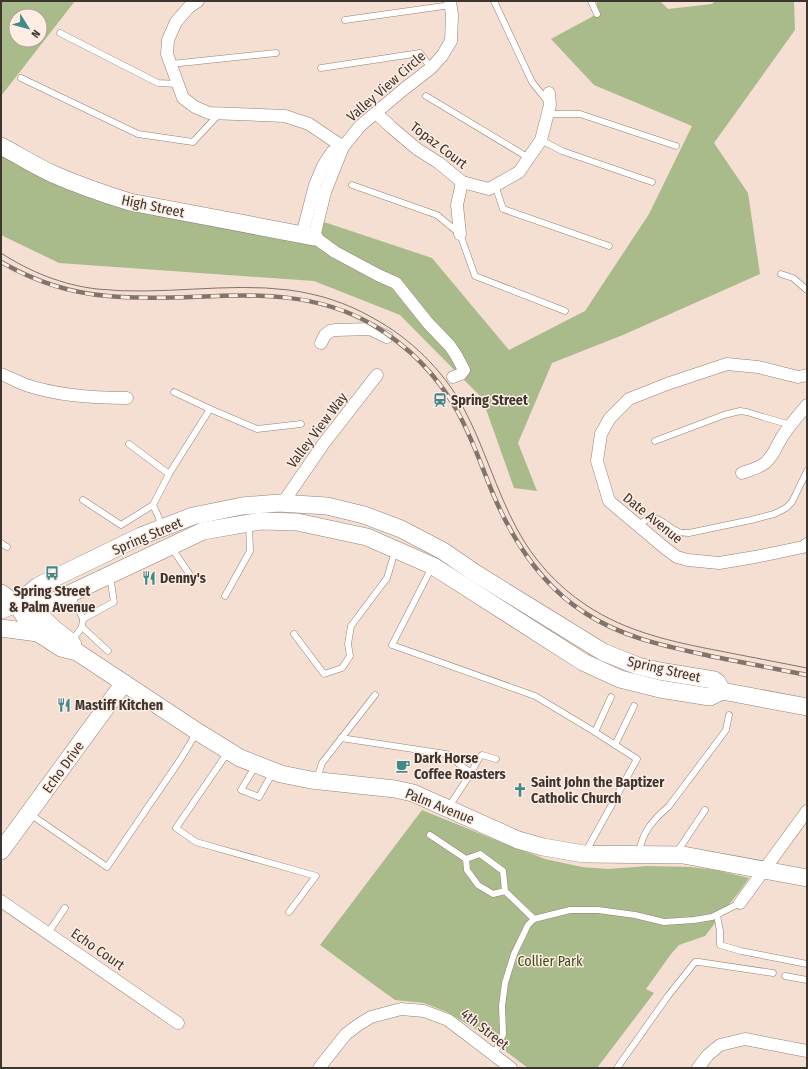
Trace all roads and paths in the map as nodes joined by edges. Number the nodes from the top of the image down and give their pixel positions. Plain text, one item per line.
1 (198, 1) edge
2 (494, 1) edge
3 (591, 1) edge
4 (450, 3) edge
5 (597, 14) dead end
6 (345, 20) dead end
7 (60, 33) dead end
8 (276, 53) dead end
9 (171, 64) junction
10 (321, 68) dead end
11 (431, 68) junction
12 (21, 78) dead end
13 (178, 84) junction
14 (426, 96) dead end
15 (549, 104) junction
16 (376, 113) junction
17 (219, 114) junction
18 (541, 140) junction
19 (1, 146) edge
20 (676, 146) dead end
21 (343, 147) junction
22 (529, 158) junction
23 (462, 182) junction
24 (652, 182) dead end
25 (352, 185) dead end
26 (495, 185) junction
27 (460, 234) junction
28 (308, 236) junction
29 (609, 246) dead end
30 (782, 274) dead end
31 (807, 290) edge
32 (565, 311) dead end
33 (387, 337) dead end
34 (321, 343) dead end
35 (1, 374) edge
36 (377, 375) dead end
37 (807, 375) edge
38 (453, 377) dead end
39 (174, 392) dead end
40 (127, 398) dead end
41 (807, 405) edge
42 (210, 409) junction
43 (301, 424) dead end
44 (791, 425) junction
45 (655, 441) dead end
46 (128, 444) dead end
47 (807, 471) edge
48 (742, 473) dead end
49 (169, 474) junction
50 (83, 500) dead end
51 (282, 504) junction
52 (153, 505) junction
53 (249, 523) junction
54 (638, 525) junction
55 (162, 528) junction
56 (1, 543) edge
57 (807, 544) edge
58 (7, 547) dead end
59 (169, 547) junction
60 (396, 549) junction
61 (433, 566) junction
62 (110, 574) junction
63 (190, 575) dead end
64 (1, 593) edge
65 (70, 593) junction
66 (225, 596) dead end
67 (9, 607) edge
68 (82, 620) junction
69 (82, 627) junction
70 (1, 628) edge
71 (38, 633) junction
72 (294, 634) dead end
73 (74, 647) junction
74 (108, 651) dead end
75 (124, 683) junction
76 (722, 691) junction
77 (375, 695) dead end
78 (611, 696) dead end
79 (634, 706) dead end
80 (807, 708) edge
81 (729, 715) dead end
82 (198, 732) junction
83 (595, 732) junction
84 (341, 738) junction
85 (615, 745) junction
86 (229, 751) junction
87 (496, 759) dead end
88 (257, 764) junction
89 (274, 771) junction
90 (471, 773) junction
91 (316, 780) junction
92 (448, 808) junction
93 (705, 810) dead end
94 (807, 811) edge
95 (29, 813) junction
96 (430, 835) dead end
97 (1, 851) edge
98 (584, 854) junction
99 (639, 855) junction
100 (674, 855) junction
101 (466, 859) junction
102 (764, 870) junction
103 (807, 878) edge
104 (505, 891) junction
105 (1, 901) edge
106 (740, 903) joint
107 (65, 908) dead end
108 (289, 912) dead end
109 (717, 915) junction
110 (534, 919) junction
111 (48, 933) junction
112 (807, 964) edge
113 (773, 973) dead end
114 (785, 976) dead end
115 (807, 980) edge
116 (178, 1023) dead end
117 (807, 1051) edge
118 (494, 1056) junction
119 (319, 1068) edge
120 (511, 1068) edge
121 (617, 1068) edge
122 (698, 1068) edge

1 - 9 street
2 - 15 lane
3 - 5 lane
4 - 6 lane
4 - 11 street, Valley View Circle
7 - 13 lane
8 - 9 lane
9 - 13 street
10 - 11 lane
11 - 16 street, Valley View Circle
12 - 17 lane
13 - 17 street
14 - 22 lane
15 - 18 street, Topaz Court
15 - 20 lane
16 - 21 street, Valley View Circle
16 - 23 street, Topaz Court
17 - 21 street
18 - 22 street, Topaz Court
18 - 24 lane
19 - 28 main road, High Street
21 - 28 street, Valley View Circle
22 - 26 street, Topaz Court
23 - 26 street, Topaz Court
23 - 27 street
25 - 27 lane
26 - 29 lane
27 - 32 lane
28 - 38 street
30 - 31 lane
33 - 34 street
35 - 40 street
36 - 51 street, Valley View Way
37 - 54 street, Date Avenue
39 - 42 lane
41 - 44 street
42 - 43 lane
42 - 49 lane
44 - 45 lane
44 - 48 street
46 - 49 lane
47 - 54 lane
49 - 52 lane
50 - 52 lane
51 - 55 main road, Spring Street
51 - 76 main road, Spring Street
52 - 55 lane
53 - 59 main road, Spring Street
53 - 60 main road, Spring Street
53 - 66 lane
54 - 57 street, Date Avenue
55 - 59 main road
55 - 67 main road, Spring Street
56 - 58 lane
59 - 62 main road, Spring Street
59 - 63 lane
60 - 61 main road, Spring Street
60 - 72 lane
61 - 76 main road, Spring Street
61 - 83 lane
62 - 65 main road, Spring Street
62 - 68 lane
64 - 67 main road
65 - 67 main road, Spring Street
65 - 68 lane
67 - 71 main road, Palm Avenue
67 - 73 main road, Palm Avenue
68 - 69 lane
69 - 73 lane
69 - 74 lane
70 - 71 main road
71 - 73 main road, Palm Avenue
73 - 75 main road, Palm Avenue
75 - 82 main road, Palm Avenue
75 - 95 main road, Echo Drive
76 - 80 main road, Spring Street
77 - 84 lane
78 - 83 lane
79 - 85 lane
81 - 99 lane
82 - 86 main road, Palm Avenue
82 - 95 lane
83 - 85 lane
84 - 90 lane
84 - 91 lane
85 - 98 lane
86 - 88 main road, Palm Avenue
86 - 108 lane
87 - 90 lane
88 - 89 main road, Palm Avenue
88 - 89 lane
89 - 91 main road, Palm Avenue
90 - 92 lane
91 - 92 main road, Palm Avenue
92 - 98 main road, Palm Avenue
93 - 100 lane
94 - 102 street
95 - 97 main road, Echo Drive
96 - 101 lane
98 - 99 main road, Palm Avenue
99 - 100 main road, Palm Avenue
100 - 102 main road, Palm Avenue
101 - 104 lane
101 - 104 lane
102 - 103 main road, Palm Avenue
102 - 106 street
104 - 110 lane
105 - 111 street, Echo Court
106 - 109 lane
107 - 111 lane
109 - 110 lane
109 - 112 lane
110 - 118 lane
111 - 116 street, Echo Court
113 - 121 lane
114 - 115 lane
117 - 122 street
118 - 119 street, 4th Street
118 - 120 street, 4th Street

